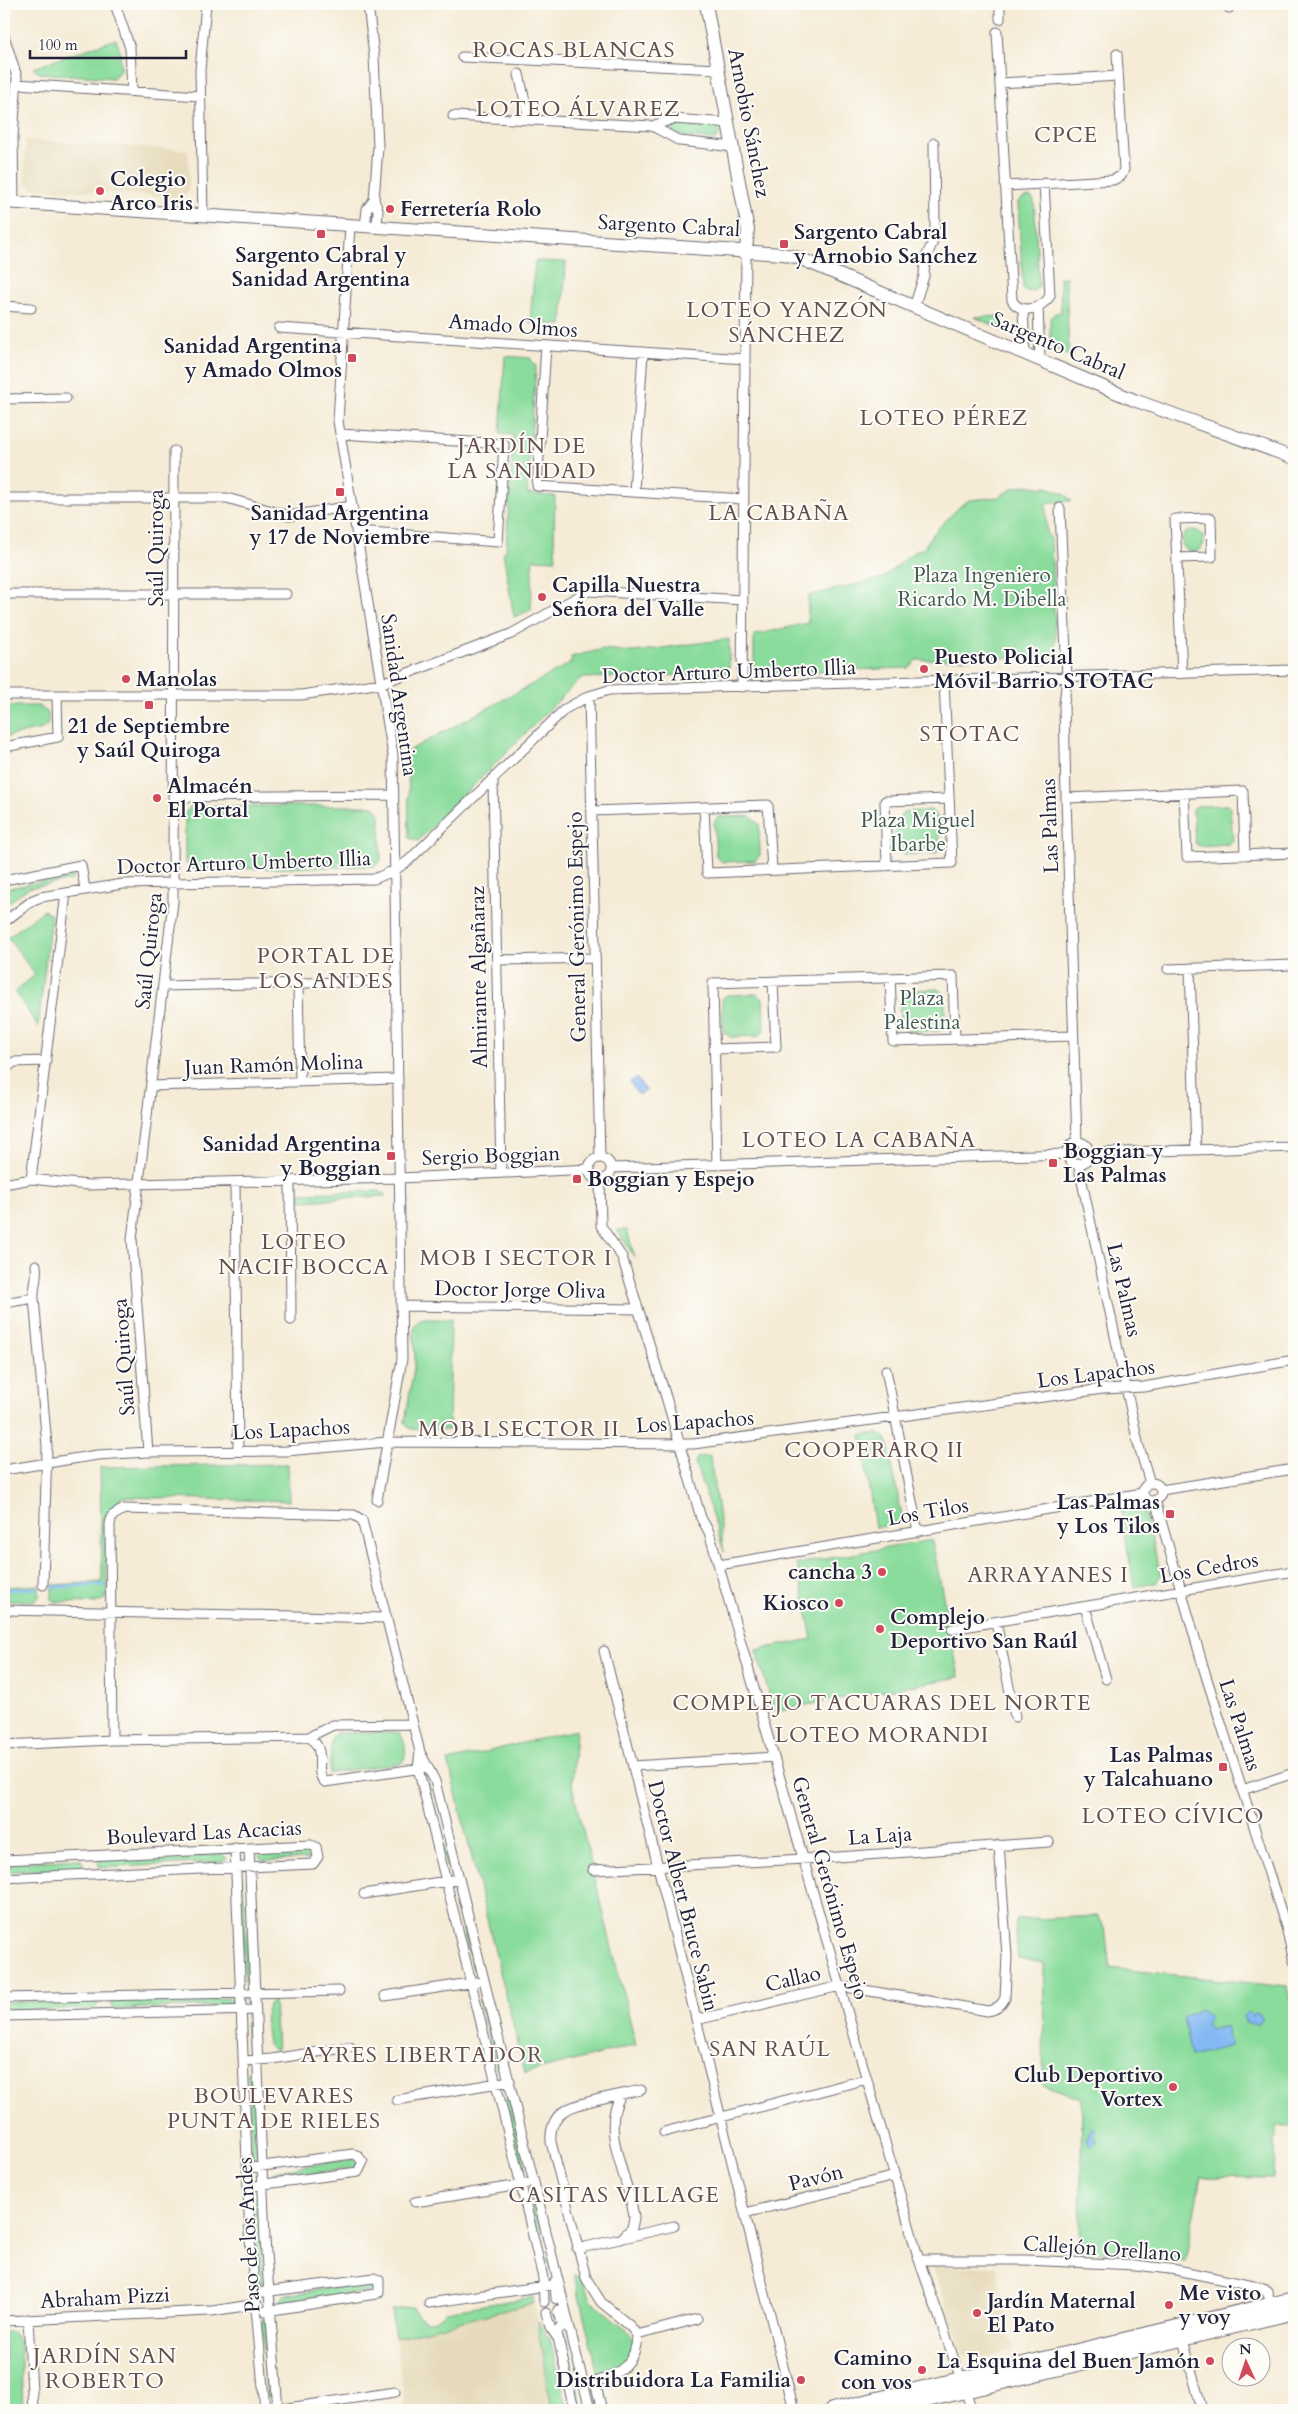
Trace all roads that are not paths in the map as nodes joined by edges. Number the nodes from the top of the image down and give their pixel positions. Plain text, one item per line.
1 (115, 4) edge
2 (206, 4) edge
3 (368, 4) edge
4 (706, 4) edge
5 (1000, 4) edge
6 (1000, 19) dead end
7 (997, 32) dead end
8 (4, 36) edge
9 (1117, 54) dead end
10 (462, 57) dead end
11 (719, 69) junction
12 (519, 74) dead end
13 (1118, 76) junction
14 (1000, 83) junction
15 (17, 84) junction
16 (132, 91) junction
17 (200, 96) junction
18 (453, 116) dead end
19 (529, 120) junction
20 (668, 120) junction
21 (729, 123) junction
22 (652, 126) junction
23 (667, 134) junction
24 (934, 143) dead end
25 (734, 147) junction
26 (1044, 183) junction
27 (1005, 186) junction
28 (9, 203) edge
29 (202, 216) junction
30 (350, 226) junction
31 (371, 227) junction
32 (746, 250) junction
33 (4, 306) edge
34 (914, 307) junction
35 (1038, 307) junction
36 (31, 308) dead end
37 (1023, 308) junction
38 (279, 328) dead end
39 (344, 332) junction
40 (546, 346) junction
41 (643, 352) junction
42 (1025, 354) junction
43 (745, 359) junction
44 (1040, 360) junction
45 (66, 398) dead end
46 (4, 399) edge
47 (340, 434) junction
48 (174, 451) dead end
49 (1294, 458) edge
50 (634, 492) junction
51 (174, 497) junction
52 (4, 498) edge
53 (744, 498) junction
54 (352, 506) junction
55 (1060, 508) dead end
56 (356, 531) junction
57 (1177, 558) junction
58 (4, 594) edge
59 (174, 594) junction
60 (286, 594) dead end
61 (743, 600) junction
62 (1294, 670) edge
63 (1182, 674) junction
64 (1067, 678) junction
65 (944, 681) junction
66 (382, 683) junction
67 (742, 687) junction
68 (4, 695) edge
69 (58, 695) junction
70 (173, 695) junction
71 (589, 696) junction
72 (4, 747) edge
73 (492, 781) junction
74 (1184, 793) junction
75 (394, 795) junction
76 (173, 796) junction
77 (1066, 798) junction
78 (949, 799) junction
79 (704, 807) junction
80 (592, 811) junction
81 (1294, 853) edge
82 (1245, 855) junction
83 (887, 866) junction
84 (395, 870) junction
85 (772, 870) junction
86 (4, 880) edge
87 (173, 883) junction
88 (85, 889) junction
89 (66, 892) junction
90 (4, 922) edge
91 (595, 958) junction
92 (496, 960) junction
93 (1294, 965) edge
94 (1190, 968) junction
95 (1168, 969) dead end
96 (890, 978) junction
97 (396, 981) junction
98 (773, 982) junction
99 (298, 983) junction
100 (163, 986) junction
101 (1073, 1036) junction
102 (955, 1039) junction
103 (714, 1049) junction
104 (46, 1061) junction
105 (4, 1070) edge
106 (398, 1079) junction
107 (300, 1081) junction
108 (152, 1086) junction
109 (1077, 1142) junction
110 (1294, 1146) edge
111 (1196, 1150) junction
112 (1088, 1153) junction
113 (1067, 1154) junction
114 (600, 1158) junction
115 (1078, 1164) junction
116 (716, 1165) junction
117 (611, 1168) junction
118 (590, 1169) junction
119 (501, 1173) junction
120 (400, 1178) junction
121 (31, 1179) junction
122 (600, 1179) junction
123 (290, 1180) junction
124 (235, 1182) junction
125 (4, 1184) edge
126 (140, 1184) junction
127 (36, 1265) dead end
128 (34, 1298) junction
129 (4, 1303) edge
130 (401, 1306) junction
131 (638, 1309) junction
132 (290, 1320) dead end
133 (1294, 1360) edge
134 (886, 1370) dead end
135 (1127, 1388) junction
136 (895, 1417) junction
137 (387, 1442) junction
138 (680, 1445) junction
139 (238, 1451) junction
140 (148, 1452) junction
141 (46, 1463) junction
142 (1294, 1469) edge
143 (4, 1470) edge
144 (1150, 1483) junction
145 (1161, 1490) junction
146 (1143, 1493) junction
147 (378, 1500) dead end
148 (1155, 1500) junction
149 (918, 1532) junction
150 (720, 1566) junction
151 (1294, 1571) edge
152 (43, 1585) dead end
153 (1181, 1590) junction
154 (1085, 1607) junction
155 (4, 1610) edge
156 (110, 1612) junction
157 (386, 1618) junction
158 (996, 1622) junction
159 (952, 1629) dead end
160 (604, 1651) dead end
161 (1106, 1679) dead end
162 (1015, 1718) dead end
163 (413, 1724) junction
164 (309, 1737) junction
165 (112, 1740) junction
166 (4, 1745) edge
167 (420, 1752) junction
168 (774, 1757) junction
169 (429, 1766) junction
170 (633, 1766) junction
171 (418, 1768) junction
172 (1294, 1773) edge
173 (1242, 1790) junction
174 (1049, 1842) dead end
175 (999, 1845) junction
176 (235, 1848) junction
177 (249, 1848) junction
178 (90, 1856) junction
179 (803, 1859) junction
180 (4, 1860) edge
181 (236, 1867) junction
182 (250, 1867) junction
183 (658, 1867) junction
184 (593, 1870) dead end
185 (92, 1874) junction
186 (4, 1878) edge
187 (458, 1879) junction
188 (445, 1881) junction
189 (364, 1894) dead end
190 (1291, 1935) edge
191 (1294, 1961) edge
192 (484, 1981) junction
193 (470, 1983) junction
194 (840, 1986) junction
195 (338, 1991) dead end
196 (242, 1993) junction
197 (255, 1993) junction
198 (101, 1996) junction
199 (385, 1996) dead end
200 (4, 1998) edge
201 (256, 2010) junction
202 (242, 2011) junction
203 (103, 2014) junction
204 (4, 2016) edge
205 (696, 2020) junction
206 (350, 2047) dead end
207 (258, 2060) junction
208 (244, 2061) junction
209 (867, 2079) junction
210 (510, 2081) junction
211 (496, 2083) junction
212 (641, 2090) dead end
213 (621, 2095) junction
214 (397, 2100) dead end
215 (721, 2117) junction
216 (664, 2132) dead end
217 (263, 2166) junction
218 (248, 2168) junction
219 (895, 2176) junction
220 (535, 2183) junction
221 (264, 2184) junction
222 (521, 2185) junction
223 (249, 2186) junction
224 (416, 2202) dead end
225 (745, 2214) junction
226 (674, 2226) dead end
227 (621, 2239) junction
228 (577, 2249) junction
229 (919, 2260) junction
230 (557, 2284) junction
231 (544, 2286) junction
232 (269, 2292) junction
233 (256, 2293) junction
234 (1294, 2298) edge
235 (556, 2299) dead end
236 (544, 2302) dead end
237 (429, 2303) dead end
238 (1271, 2304) junction
239 (258, 2308) junction
240 (271, 2310) junction
241 (558, 2310) dead end
242 (1294, 2312) edge
243 (546, 2313) dead end
244 (28, 2319) junction
245 (697, 2319) dead end
246 (4, 2321) edge
247 (568, 2329) junction
248 (1181, 2332) junction
249 (637, 2335) junction
250 (557, 2337) junction
251 (963, 2385) junction
252 (394, 2392) dead end
253 (33, 2410) edge
254 (265, 2410) edge
255 (277, 2410) edge
256 (574, 2410) edge
257 (590, 2410) edge
258 (602, 2410) edge
259 (794, 2410) edge
260 (832, 2410) edge
261 (885, 2410) edge
262 (972, 2410) edge
263 (1202, 2410) edge

1 - 16 street
2 - 17 street
3 - 31 street
4 - 11 main road, Arnobio Sánchez
5 - 6 street
7 - 14 street
8 - 15 street
9 - 13 street
10 - 11 street
11 - 21 main road, Arnobio Sánchez
12 - 19 street
13 - 14 street
13 - 26 street
14 - 27 street
15 - 16 street
15 - 28 street
16 - 17 street
17 - 29 street
18 - 19 street
19 - 22 street
20 - 21 street
20 - 22 street
20 - 23 street
21 - 25 main road, Arnobio Sánchez
22 - 23 street
23 - 25 street
24 - 34 street
25 - 32 main road, Arnobio Sánchez
26 - 27 street
26 - 35 street
27 - 37 street
28 - 29 main road, Sargento Cabral
29 - 30 main road, Sargento Cabral
30 - 31 main road, Sargento Cabral
30 - 39 street, Sanidad Argentina
31 - 32 main road, Sargento Cabral
32 - 34 main road, Sargento Cabral
32 - 43 street
33 - 36 street
34 - 42 main road, Sargento Cabral
35 - 37 street
35 - 44 street
37 - 42 street
38 - 39 street, Amado Olmos
39 - 40 street, Amado Olmos
39 - 47 street, Sanidad Argentina
40 - 41 street, Amado Olmos
40 - 50 street
41 - 43 street, Amado Olmos
41 - 50 street
42 - 44 main road, Sargento Cabral
43 - 53 street
44 - 49 main road, Sargento Cabral
45 - 46 street
47 - 54 street, Sanidad Argentina
47 - 56 street
48 - 51 street, Saúl Quiroga
50 - 53 street
51 - 52 street
51 - 54 street
51 - 59 street, Saúl Quiroga
53 - 61 street
54 - 56 street, Sanidad Argentina
55 - 64 street, Las Palmas
56 - 66 street, Sanidad Argentina
57 - 57 street
57 - 63 street
58 - 59 street
59 - 60 street
59 - 70 street, Saúl Quiroga
61 - 66 street
61 - 67 street
62 - 63 street, Doctor Arturo Umberto Illia
63 - 64 street, Doctor Arturo Umberto Illia
64 - 65 street, Doctor Arturo Umberto Illia
64 - 77 street, Las Palmas
65 - 67 street, Doctor Arturo Umberto Illia
65 - 78 street
66 - 70 street
66 - 75 street, Sanidad Argentina
67 - 71 street, Doctor Arturo Umberto Illia
68 - 69 street
69 - 70 street
69 - 72 street
70 - 76 street, Saúl Quiroga
71 - 73 street, Doctor Arturo Umberto Illia
71 - 80 street, General Gerónimo Espejo
73 - 84 street, Doctor Arturo Umberto Illia
73 - 92 street, Almirante Algañaraz
74 - 77 street
74 - 82 street
74 - 82 street
75 - 76 street
75 - 84 street, Sanidad Argentina
76 - 87 street, Saúl Quiroga
77 - 101 street, Las Palmas
78 - 83 street
78 - 83 street
79 - 80 street
79 - 85 street
79 - 85 street
80 - 91 street, General Gerónimo Espejo
81 - 82 street
83 - 85 street
84 - 87 street, Doctor Arturo Umberto Illia
84 - 97 street, Sanidad Argentina
86 - 88 street
87 - 88 street, Doctor Arturo Umberto Illia
87 - 100 street, Saúl Quiroga
88 - 89 street, Doctor Arturo Umberto Illia
89 - 90 street, Doctor Arturo Umberto Illia
89 - 104 street
91 - 92 street
91 - 114 street, General Gerónimo Espejo
92 - 119 street, Almirante Algañaraz
93 - 94 street
94 - 95 street
94 - 111 street
96 - 98 street
96 - 102 street
96 - 102 street
97 - 99 street
97 - 106 street, Sanidad Argentina
98 - 103 street
98 - 103 street
99 - 100 street
99 - 107 street
100 - 108 street, Saúl Quiroga
101 - 102 street
101 - 109 street, Las Palmas
103 - 116 street
104 - 105 street
104 - 121 street
106 - 107 street, Juan Ramón Molina
106 - 120 street, Sanidad Argentina
107 - 108 street, Juan Ramón Molina
108 - 126 street, Saúl Quiroga
109 - 112 street
109 - 113 street
110 - 111 street
111 - 112 street
112 - 115 street
113 - 115 street
113 - 116 street
114 - 117 street
114 - 118 street
115 - 135 street, Las Palmas
116 - 117 street
117 - 122 street
118 - 119 street, Sergio Boggian
118 - 122 street
119 - 120 street, Sergio Boggian
120 - 123 street, Sergio Boggian
120 - 130 street, Sanidad Argentina
121 - 125 street, Sergio Boggian
121 - 126 street, Sergio Boggian
122 - 131 street, General Gerónimo Espejo
123 - 124 street, Sergio Boggian
123 - 132 street
124 - 126 street, Sergio Boggian
124 - 139 street
126 - 140 street, Saúl Quiroga
127 - 128 street
128 - 129 street
128 - 141 street
130 - 131 street, Doctor Jorge Oliva
130 - 137 street, Sanidad Argentina
131 - 138 street, General Gerónimo Espejo
133 - 135 street, Los Lapachos
134 - 136 street
135 - 136 street, Los Lapachos
135 - 144 street, Las Palmas
136 - 138 street, Los Lapachos
136 - 149 street
137 - 138 street, Los Lapachos
137 - 139 street, Los Lapachos
137 - 147 street, Sanidad Argentina
138 - 150 street, General Gerónimo Espejo
139 - 140 street, Los Lapachos
140 - 141 street, Los Lapachos
141 - 143 street, Los Lapachos
141 - 152 street
142 - 145 street
144 - 145 street
144 - 146 street
145 - 148 street
146 - 148 street
146 - 149 street, Los Tilos
148 - 153 street, Las Palmas
149 - 150 street, Los Tilos
150 - 168 street, General Gerónimo Espejo
151 - 153 street, Los Cedros
153 - 154 street, Los Cedros
153 - 173 street, Las Palmas
154 - 158 street, Los Cedros
154 - 161 street
155 - 156 street
156 - 157 street
156 - 157 street
156 - 165 street
157 - 163 street
158 - 159 street, Los Cedros
158 - 162 street
160 - 170 street, Doctor Albert Bruce Sabin
163 - 164 street
163 - 167 street
164 - 165 street
164 - 171 street
165 - 166 street
167 - 169 street
167 - 171 street
168 - 170 street
168 - 179 street, General Gerónimo Espejo
169 - 171 street
169 - 187 street
170 - 183 street, Doctor Albert Bruce Sabin
171 - 188 street
172 - 173 street
173 - 190 street, Las Palmas
174 - 175 street, La Laja
175 - 179 street, La Laja
175 - 194 street, Callao
176 - 177 street, Boulevard Las Acacias
176 - 178 street, Boulevard Las Acacias
176 - 181 street, Paso de los Andes
177 - 182 street, Paso de los Andes
177 - 182 street, Boulevard Las Acacias
178 - 180 street, Boulevard Las Acacias
178 - 185 street
179 - 183 street, La Laja
179 - 194 street, General Gerónimo Espejo
181 - 182 street, Boulevard Las Acacias
181 - 185 street, Boulevard Las Acacias
181 - 196 street, Paso de los Andes
182 - 197 street, Paso de los Andes
183 - 184 street, La Laja
183 - 205 street, Doctor Albert Bruce Sabin
185 - 186 street, Boulevard Las Acacias
187 - 188 street
187 - 192 street
188 - 189 street
188 - 193 street
190 - 191 street, Las Palmas
192 - 193 street
192 - 210 street
193 - 199 street
193 - 211 street
194 - 205 street, Callao
194 - 209 street, General Gerónimo Espejo
195 - 197 street
196 - 197 street
196 - 198 street
196 - 202 street, Paso de los Andes
197 - 201 street, Paso de los Andes
198 - 200 street
198 - 203 street
201 - 202 street
201 - 207 street, Paso de los Andes
202 - 203 street
202 - 208 street, Paso de los Andes
203 - 204 street
205 - 215 street, Doctor Albert Bruce Sabin
206 - 207 street
207 - 208 street
207 - 217 street, Paso de los Andes
208 - 218 street, Paso de los Andes
209 - 215 street
209 - 219 street, General Gerónimo Espejo
210 - 211 street
210 - 220 street
211 - 214 street
211 - 222 street
212 - 213 street
213 - 227 street
213 - 228 street
215 - 216 street
215 - 225 street, Doctor Albert Bruce Sabin
217 - 218 street
217 - 221 street, Paso de los Andes
217 - 221 street
218 - 223 street, Paso de los Andes
219 - 225 street, Pavón
219 - 229 street, General Gerónimo Espejo
220 - 222 street
220 - 230 street
221 - 223 street
221 - 232 street, Paso de los Andes
222 - 224 street
222 - 231 street
223 - 233 street, Paso de los Andes
225 - 259 street, Doctor Albert Bruce Sabin
226 - 227 street
227 - 228 street
228 - 249 street
229 - 238 street, Callejón Orellano
229 - 251 street, General Gerónimo Espejo
230 - 231 street
230 - 235 street
230 - 247 street
231 - 236 street
231 - 237 street
232 - 233 street, Abraham Pizzi
232 - 240 street, Paso de los Andes
232 - 240 street, Abraham Pizzi
233 - 239 street, Paso de los Andes
234 - 238 main road
238 - 248 main road
239 - 240 street, Abraham Pizzi
239 - 244 street, Abraham Pizzi
239 - 254 street, Paso de los Andes
240 - 255 street, Paso de los Andes
241 - 247 street
242 - 248 main road
243 - 250 street
244 - 246 street, Abraham Pizzi
244 - 253 street
245 - 249 street
247 - 250 street
247 - 257 street
248 - 251 main road
248 - 263 street
249 - 258 street
250 - 256 street
251 - 260 main road
251 - 261 main road
251 - 262 street, General Gerónimo Espejo
252 - 255 street

